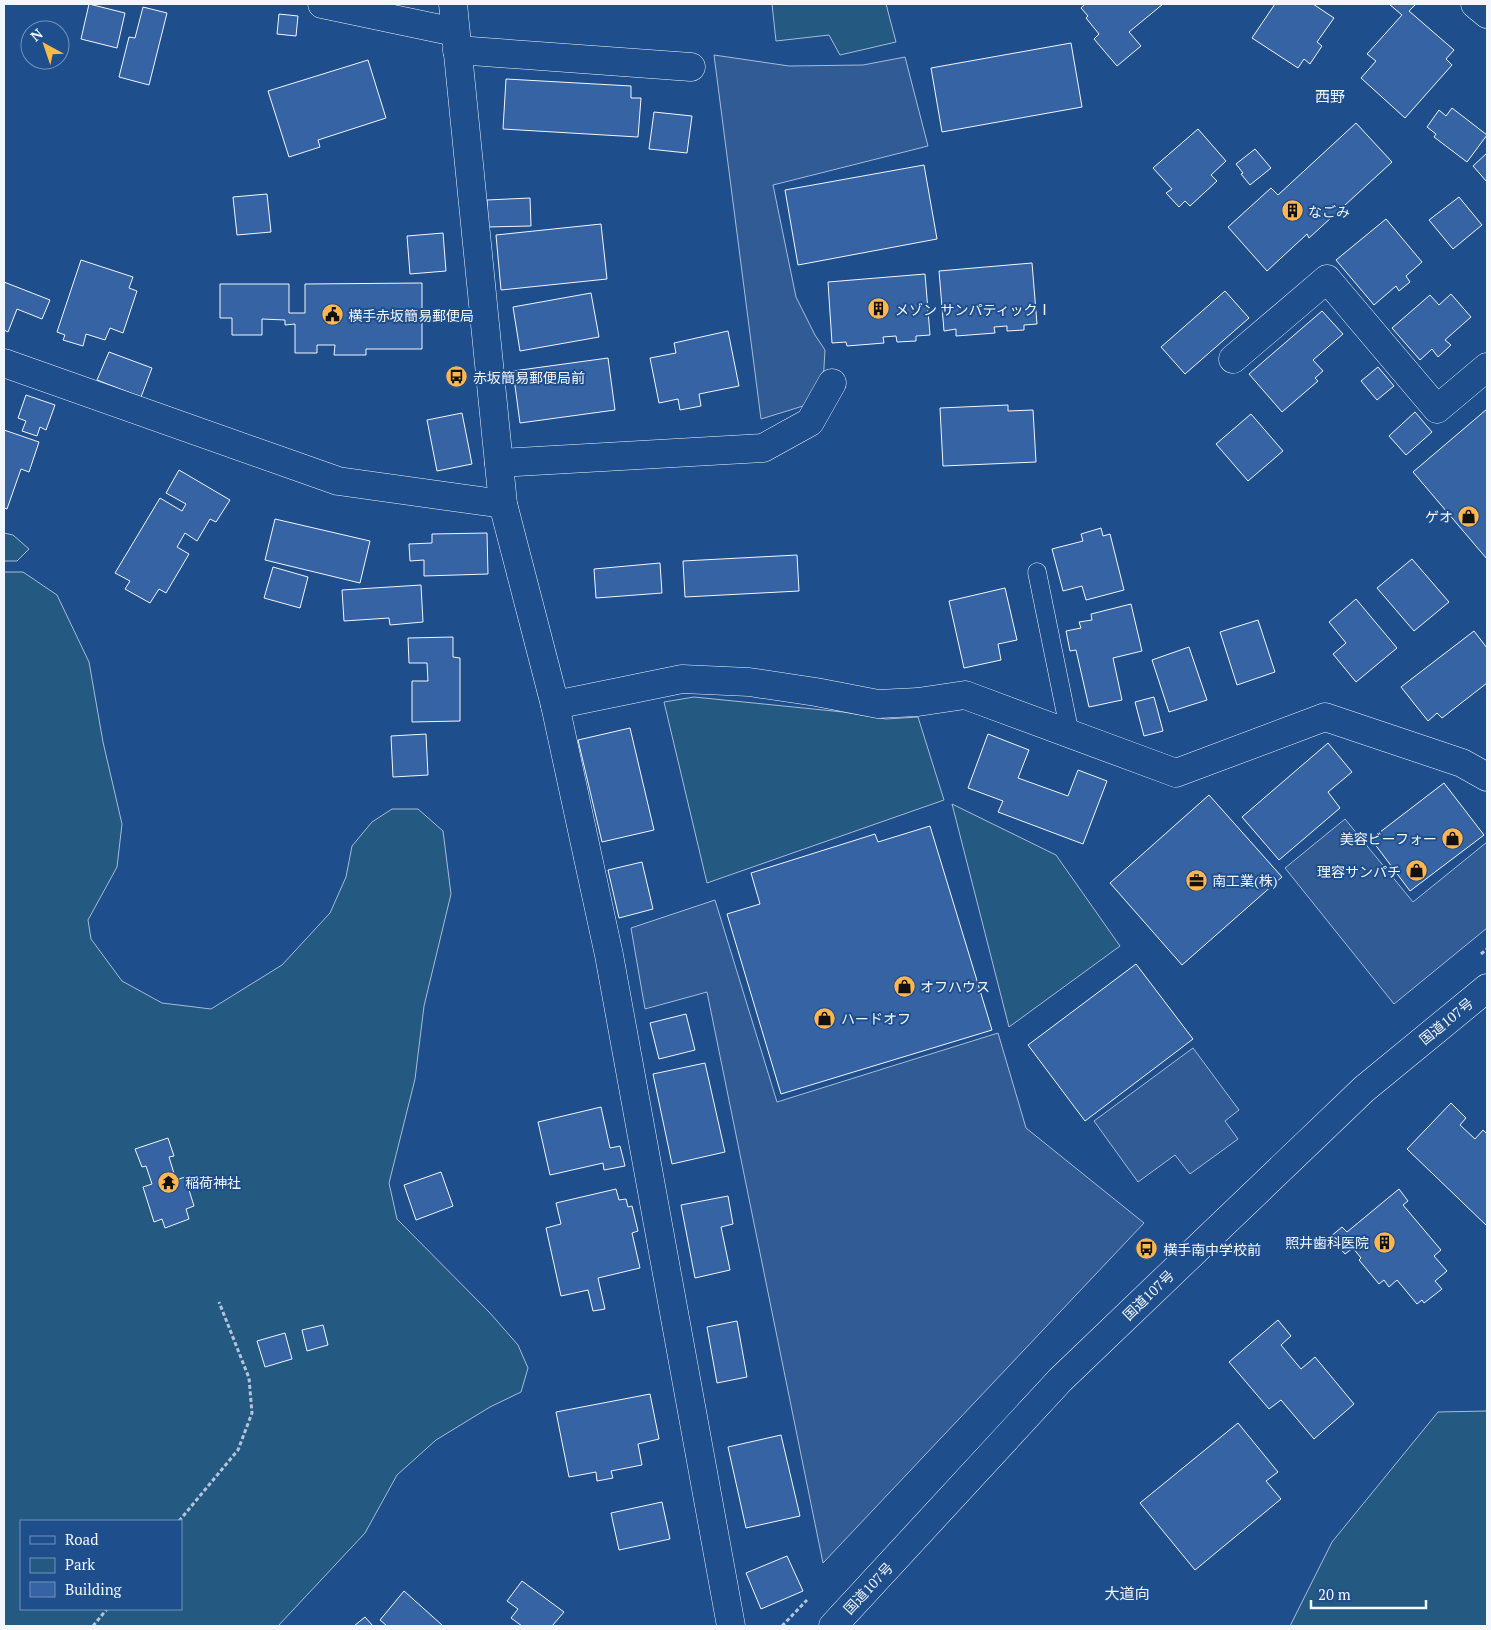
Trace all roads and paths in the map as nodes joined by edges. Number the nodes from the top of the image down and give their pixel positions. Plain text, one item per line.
1 (322, 4) edge
2 (453, 4) edge
3 (1475, 4) edge
4 (1487, 14) edge
5 (456, 41) junction
6 (692, 68) dead end
7 (1233, 359) dead end
8 (4, 363) edge
9 (1487, 367) edge
10 (832, 383) dead end
11 (499, 463) junction
12 (503, 504) junction
13 (1037, 572) dead end
14 (555, 705) junction
15 (1070, 734) junction
16 (1487, 776) edge
17 (1487, 988) edge
18 (219, 1302) dead end
19 (181, 1520) edge
20 (107, 1610) edge
21 (93, 1626) edge
22 (731, 1626) edge
23 (833, 1626) edge

1 - 5 main road
2 - 5 main road
3 - 4 main road
5 - 6 main road
5 - 11 main road
7 - 9 main road
8 - 12 main road
10 - 11 main road
11 - 12 main road
12 - 14 main road
13 - 15 lane
14 - 15 main road
14 - 22 main road
15 - 16 main road
17 - 23 main road, 国道107号
18 - 19 path
20 - 21 path

